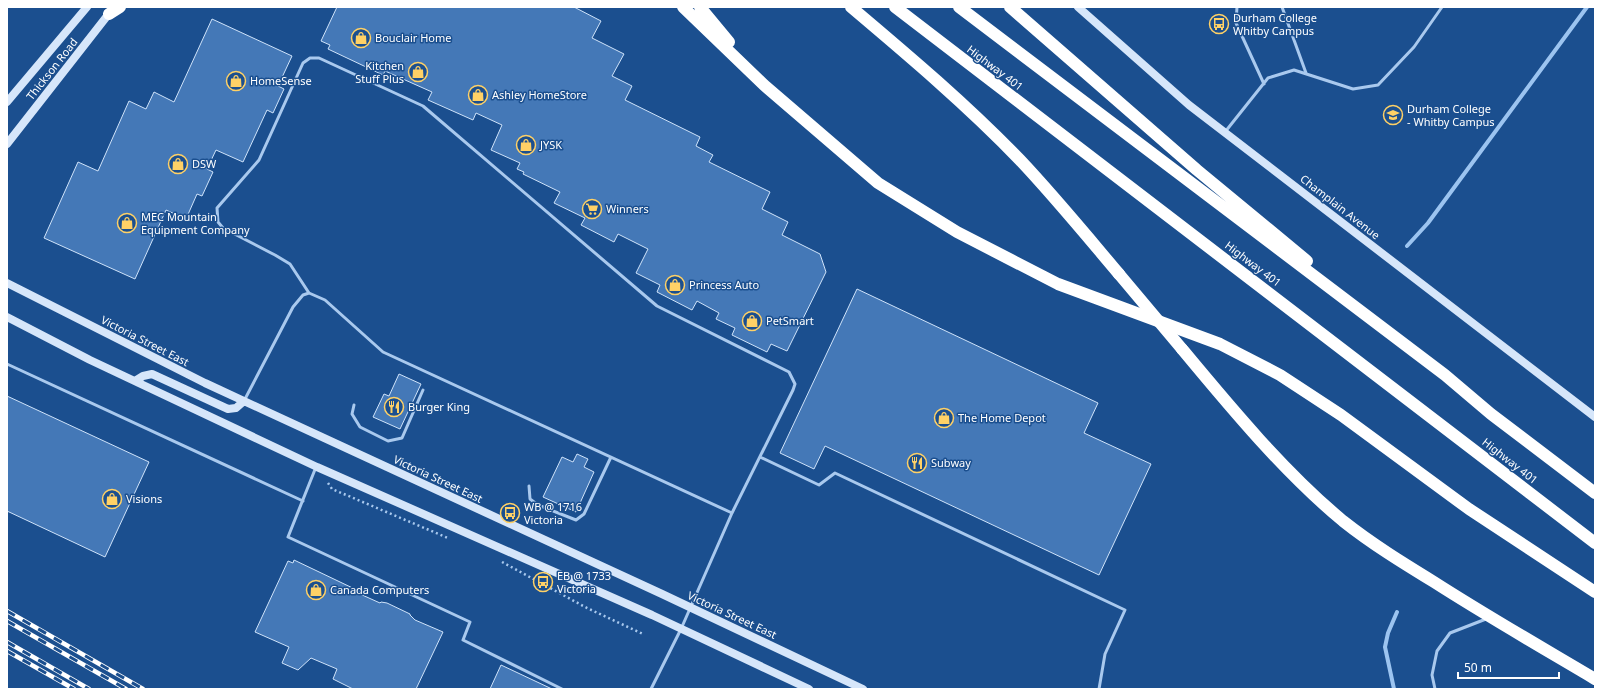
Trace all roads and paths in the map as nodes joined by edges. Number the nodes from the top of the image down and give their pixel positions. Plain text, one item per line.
1 (87, 7) edge
2 (120, 7) edge
3 (683, 7) edge
4 (700, 7) edge
5 (851, 7) edge
6 (895, 7) edge
7 (959, 7) edge
8 (1010, 7) edge
9 (1078, 7) edge
10 (1237, 7) edge
11 (1282, 7) edge
12 (1442, 7) edge
13 (111, 10) edge
14 (1306, 73) junction
15 (1264, 84) junction
16 (764, 85) junction
17 (7, 102) edge
18 (1225, 132) junction
19 (7, 144) edge
20 (7, 283) edge
21 (309, 293) junction
22 (7, 317) edge
23 (7, 364) edge
24 (1445, 375) junction
25 (135, 381) junction
26 (423, 390) dead end
27 (244, 401) junction
28 (354, 405) dead end
29 (1595, 417) edge
30 (611, 457) junction
31 (760, 457) junction
32 (316, 467) junction
33 (327, 481) dead end
34 (529, 486) dead end
35 (1595, 493) edge
36 (302, 501) junction
37 (732, 513) junction
38 (450, 539) dead end
39 (1595, 543) edge
40 (501, 561) dead end
41 (1595, 592) edge
42 (690, 608) junction
43 (1489, 618) junction
44 (681, 629) junction
45 (643, 634) dead end
46 (1595, 679) edge
47 (562, 689) edge
48 (650, 689) edge
49 (809, 689) edge
50 (863, 689) edge
51 (1099, 689) edge
52 (1435, 689) edge

1 - 17 main road, Thickson Road
2 - 13 highway
3 - 16 highway
4 - 16 highway
5 - 43 highway, bridge
6 - 39 highway, Highway 401
7 - 24 highway
8 - 24 highway
9 - 18 main road, Champlain Avenue
10 - 15 lane
11 - 14 lane
12 - 14 lane
13 - 19 main road, Thickson Road
14 - 15 lane
15 - 18 lane
16 - 41 highway
18 - 29 main road, Champlain Avenue
20 - 27 main road, Victoria Street East
21 - 27 lane
21 - 30 lane
21 - 31 lane
22 - 25 main road
23 - 36 lane
24 - 35 highway
25 - 27 main road
25 - 32 main road
26 - 28 lane
27 - 42 main road, Victoria Street East
30 - 34 lane
30 - 37 lane
31 - 37 lane
31 - 51 lane
32 - 36 lane
32 - 44 main road
33 - 38 path
36 - 47 lane
37 - 42 lane
40 - 45 path
42 - 44 lane
42 - 50 main road, Victoria Street East
43 - 46 highway
43 - 52 lane
44 - 48 lane
44 - 49 main road

